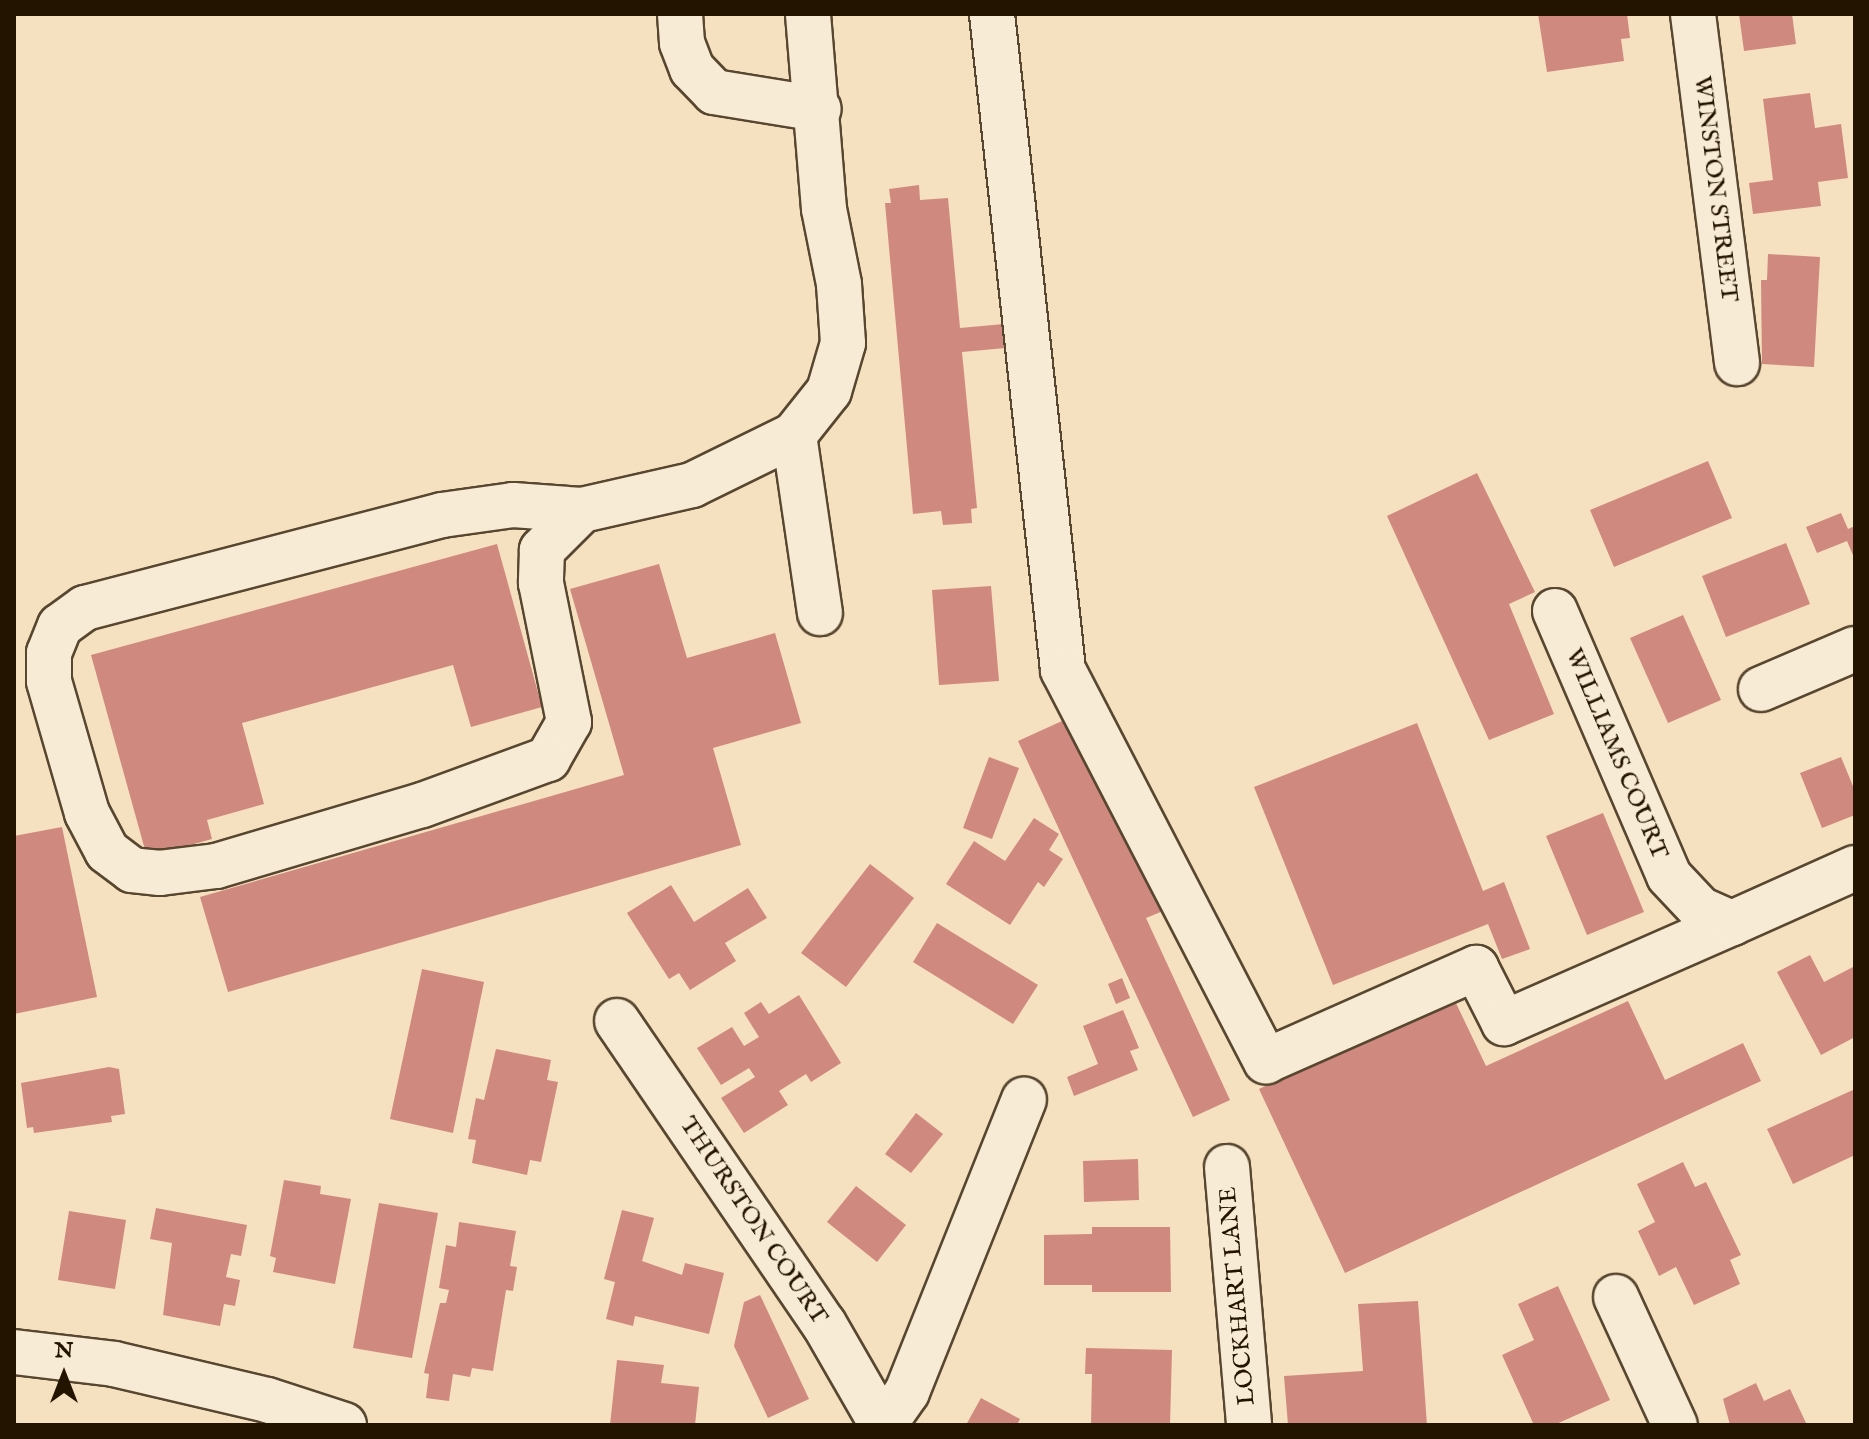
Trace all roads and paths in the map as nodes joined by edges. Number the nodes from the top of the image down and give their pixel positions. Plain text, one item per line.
1 (680, 14) edge
2 (808, 14) edge
3 (992, 14) edge
4 (1693, 14) edge
5 (819, 109) junction
6 (1737, 363) dead end
7 (794, 435) junction
8 (582, 510) junction
9 (1555, 611) dead end
10 (820, 613) dead end
11 (1855, 649) edge
12 (1761, 689) dead end
13 (1855, 868) edge
14 (1732, 923) junction
15 (617, 1021) dead end
16 (1024, 1099) dead end
17 (1227, 1167) dead end
18 (1616, 1297) dead end
19 (14, 1352) edge
20 (344, 1425) edge
21 (883, 1425) edge
22 (1249, 1425) edge
23 (1675, 1425) edge

1 - 5 street
2 - 5 street
3 - 14 street
4 - 6 street, WINSTON STREET
5 - 7 street
7 - 8 street
7 - 10 street
8 - 8 street
9 - 14 street, WILLIAMS COURT
11 - 12 street
13 - 14 street
15 - 21 street, THURSTON COURT
16 - 21 street, THURSTON COURT
17 - 22 street, LOCKHART LANE
18 - 23 street
19 - 20 street

